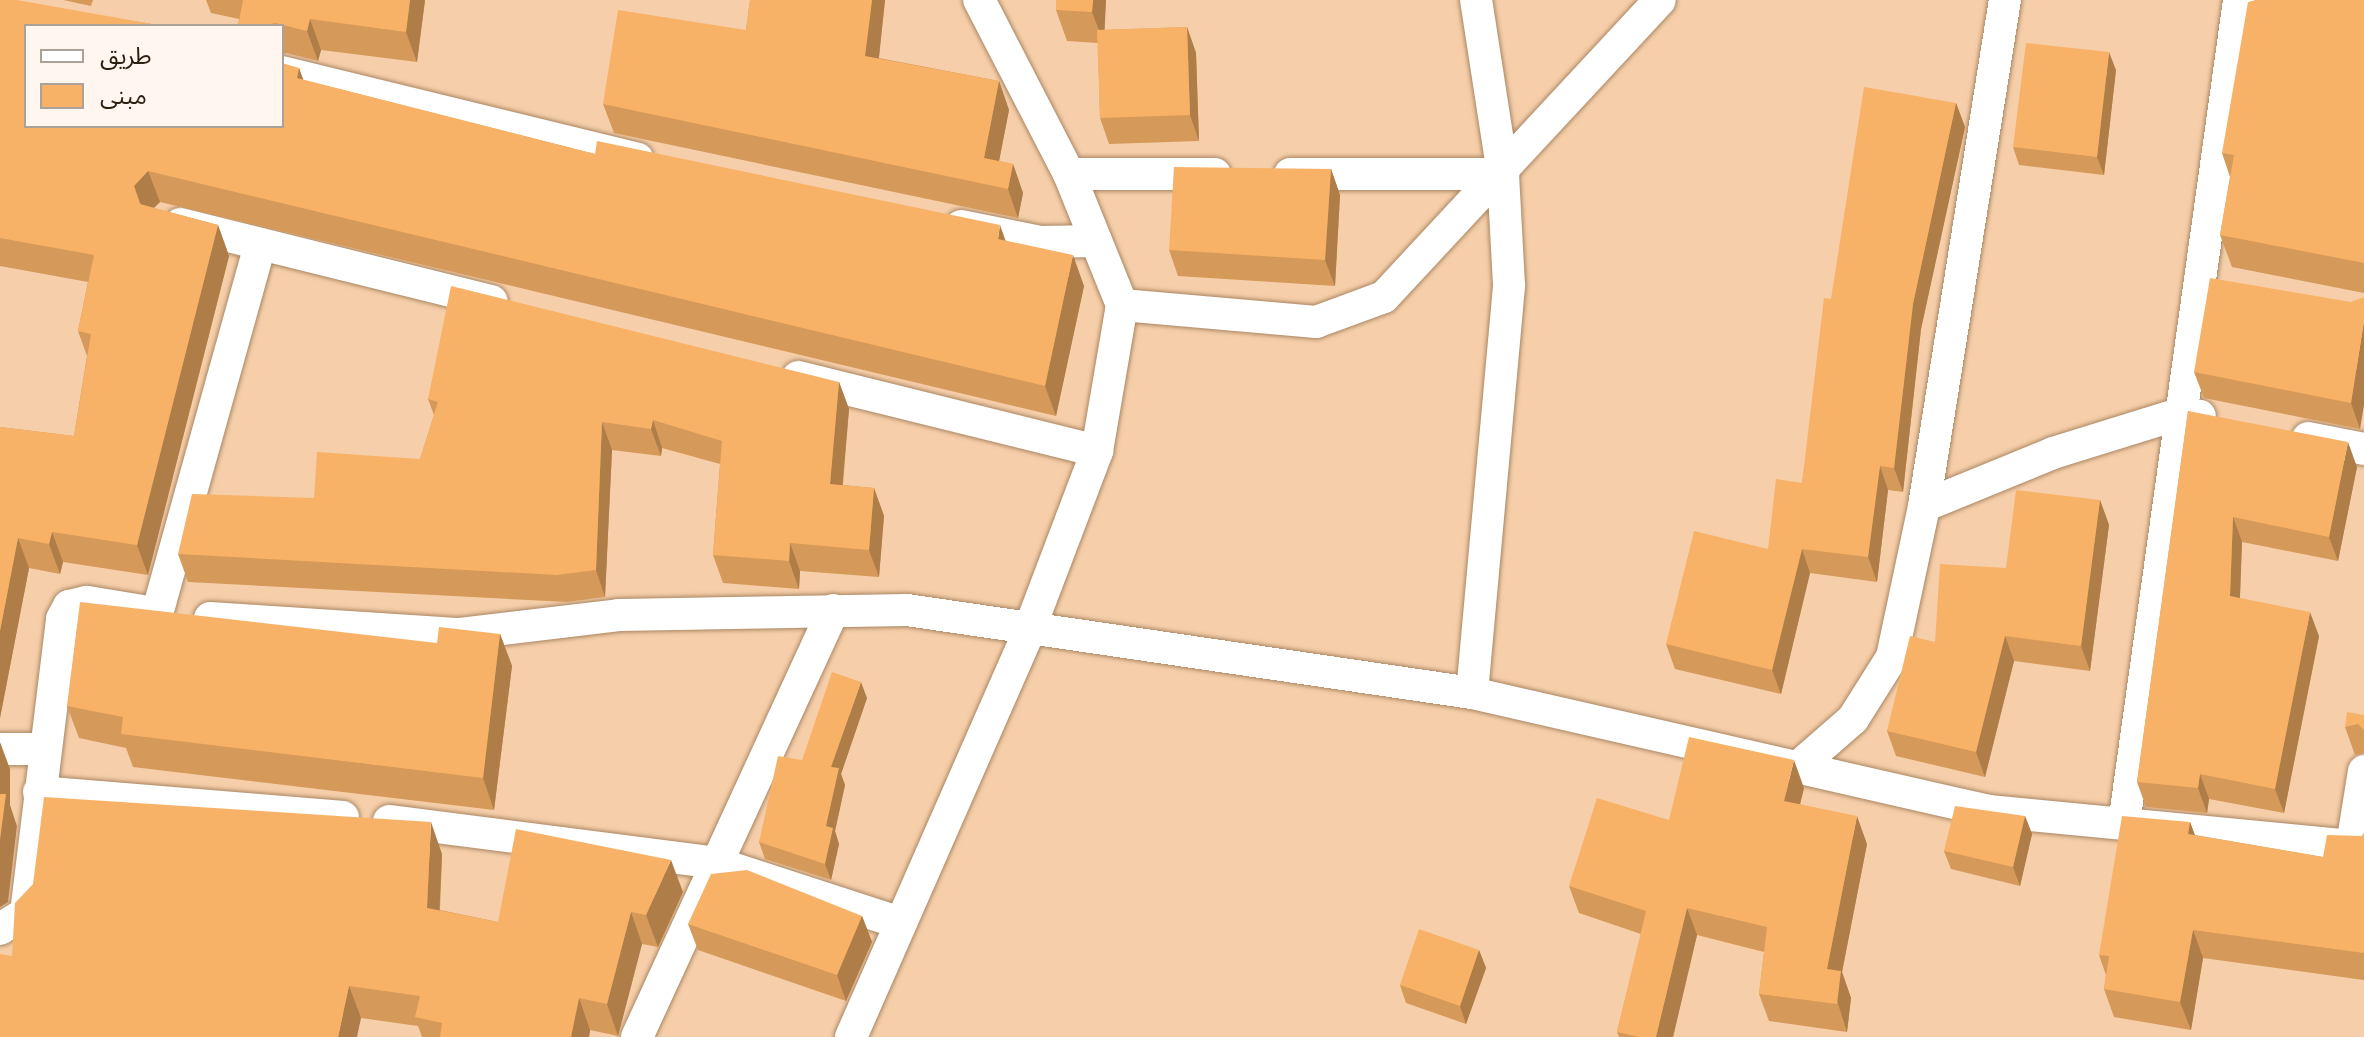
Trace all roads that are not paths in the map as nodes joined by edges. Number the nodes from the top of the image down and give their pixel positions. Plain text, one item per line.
1 (979, 0) edge
2 (1476, 0) edge
3 (1660, 0) edge
4 (2005, 0) edge
5 (2239, 0) edge
6 (284, 72) edge
7 (673, 166) edge
8 (1069, 174) junction
9 (1503, 174) junction
10 (164, 220) edge
11 (933, 220) edge
12 (1096, 241) junction
13 (260, 244) junction
14 (1122, 305) junction
15 (523, 309) edge
16 (772, 370) edge
17 (2182, 413) junction
18 (2227, 422) edge
19 (2273, 431) edge
20 (2364, 449) edge
21 (1097, 451) junction
22 (1924, 506) junction
23 (833, 610) junction
24 (157, 614) junction
25 (1028, 633) junction
26 (1472, 693) junction
27 (0, 749) edge
28 (44, 749) junction
29 (1798, 767) junction
30 (2364, 771) edge
31 (39, 792) junction
32 (2124, 824) junction
33 (2358, 846) edge
34 (716, 863) junction
35 (901, 923) junction
36 (0, 929) edge
37 (637, 1037) edge
38 (851, 1037) edge

1 - 8 street
2 - 9 street
3 - 9 street
4 - 22 street
5 - 17 street
6 - 7 street
8 - 9 street
8 - 12 street
9 - 14 street
9 - 26 street
10 - 13 street
11 - 12 street
12 - 14 street
13 - 15 street
13 - 24 street
14 - 21 street
16 - 21 street
17 - 18 street
17 - 22 street
17 - 32 street
19 - 20 street
21 - 25 street
22 - 29 street
23 - 24 street
23 - 25 street
23 - 34 street
24 - 28 street
25 - 26 street
25 - 35 street
26 - 29 street
27 - 28 street
28 - 31 street
29 - 32 street
30 - 33 street
31 - 34 street
31 - 36 street
32 - 33 street
34 - 35 street
34 - 37 street
35 - 38 street

